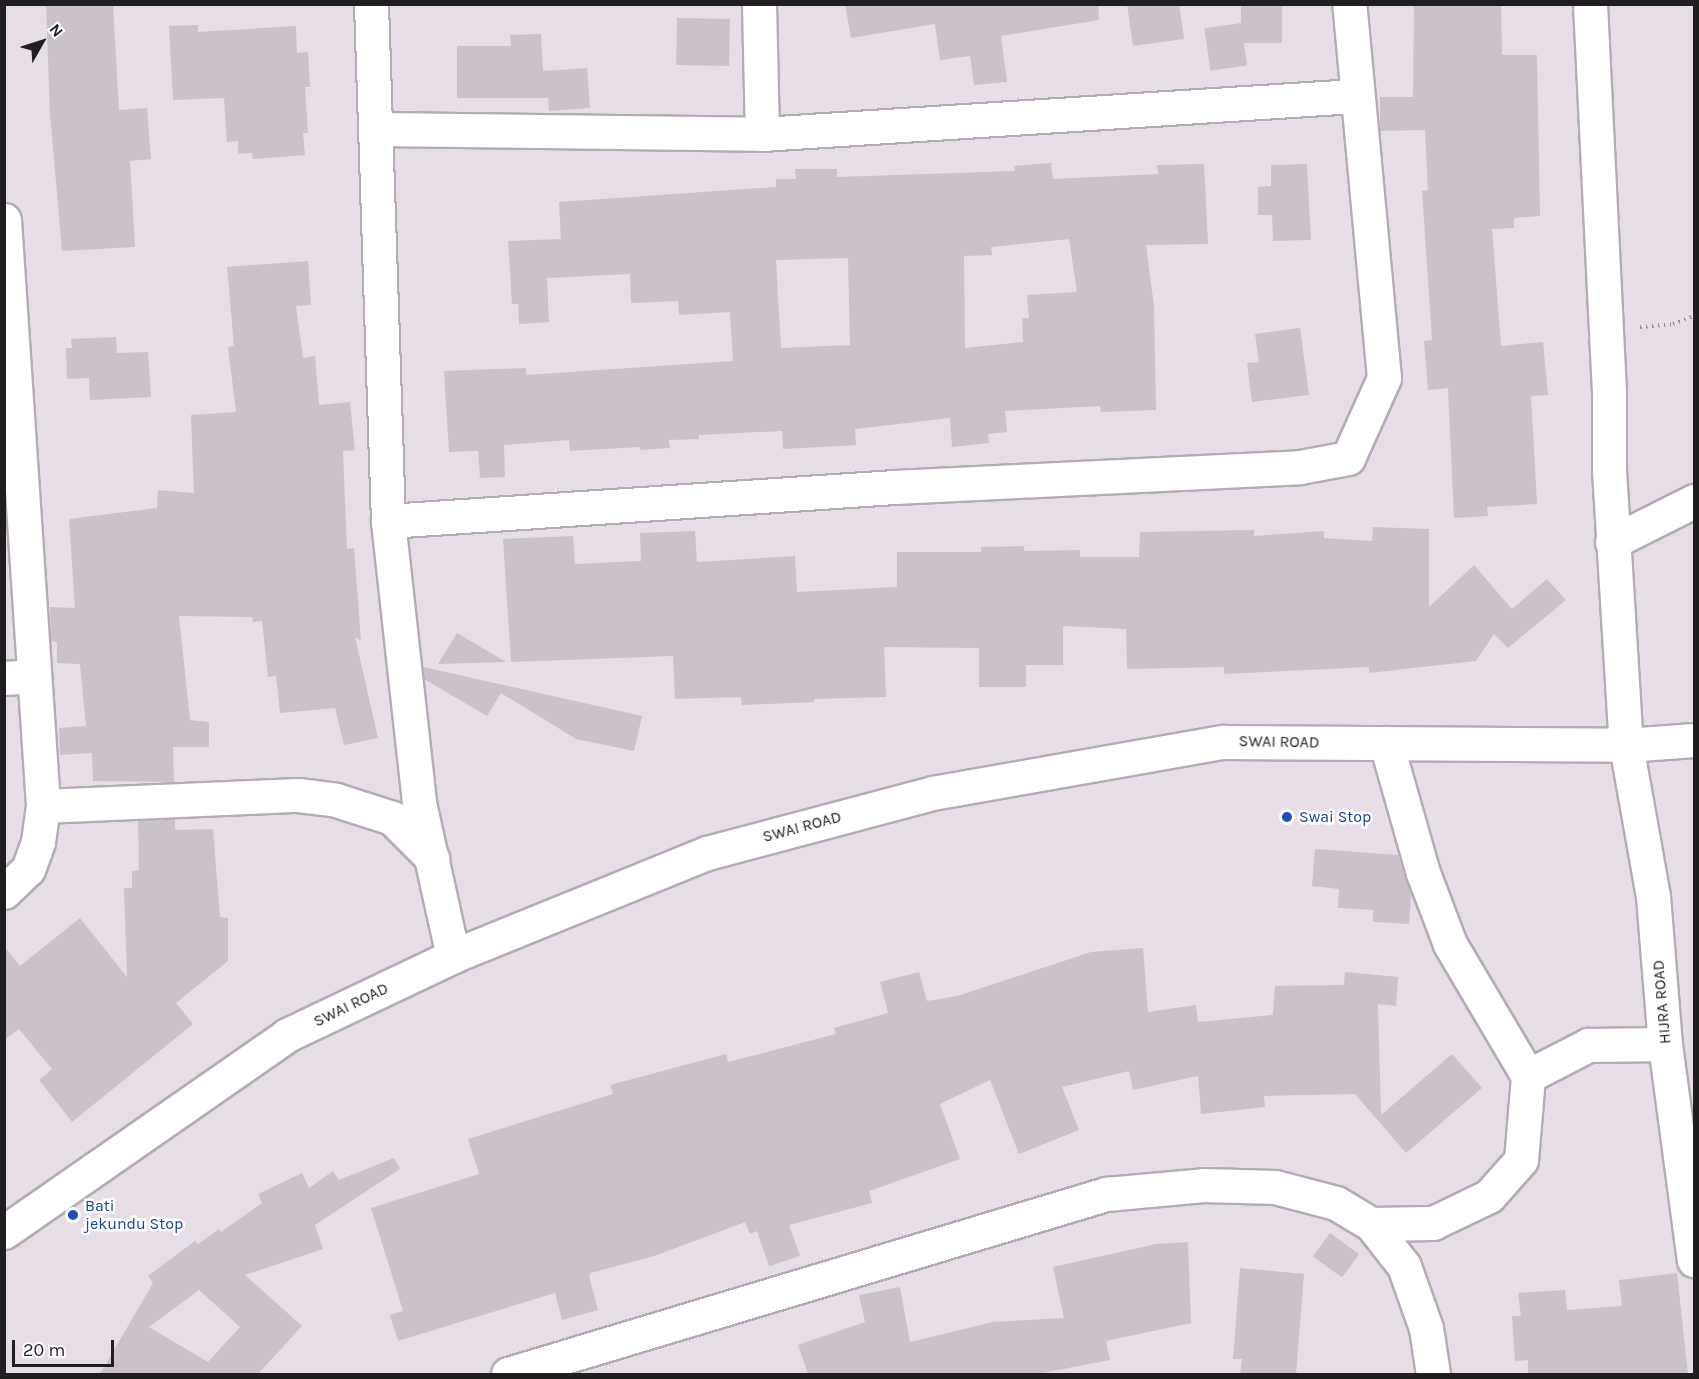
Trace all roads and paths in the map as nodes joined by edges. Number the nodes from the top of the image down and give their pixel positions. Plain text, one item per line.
1 (371, 4) edge
2 (759, 4) edge
3 (1349, 4) edge
4 (1590, 4) edge
5 (1355, 96) junction
6 (377, 129) junction
7 (762, 134) junction
8 (4, 220) edge
9 (1695, 316) edge
10 (1606, 330) junction
11 (1695, 501) edge
12 (388, 521) junction
13 (1612, 542) junction
14 (19, 677) edge
15 (1695, 740) edge
16 (1386, 743) junction
17 (1626, 745) junction
18 (43, 806) junction
19 (432, 858) junction
20 (4, 892) edge
21 (453, 956) junction
22 (1665, 1044) junction
23 (1528, 1076) junction
24 (1371, 1224) junction
25 (4, 1232) edge
26 (1695, 1260) edge
27 (508, 1374) edge
28 (1433, 1374) edge

1 - 6 street
2 - 7 street
3 - 5 street
4 - 10 street, HIJRA ROAD
5 - 7 street
5 - 12 street
6 - 7 street
6 - 12 street
8 - 14 street
9 - 10 path
10 - 13 street, HIJRA ROAD
11 - 13 street
12 - 19 street
13 - 17 street, HIJRA ROAD
14 - 18 street
15 - 17 street, SWAI ROAD
16 - 17 street, SWAI ROAD
16 - 21 street, SWAI ROAD
16 - 23 street
17 - 22 street, HIJRA ROAD
18 - 19 street
18 - 20 street
19 - 21 street
21 - 25 street, SWAI ROAD
22 - 23 street
22 - 26 street, HIJRA ROAD
23 - 24 street
24 - 27 street
24 - 28 street

